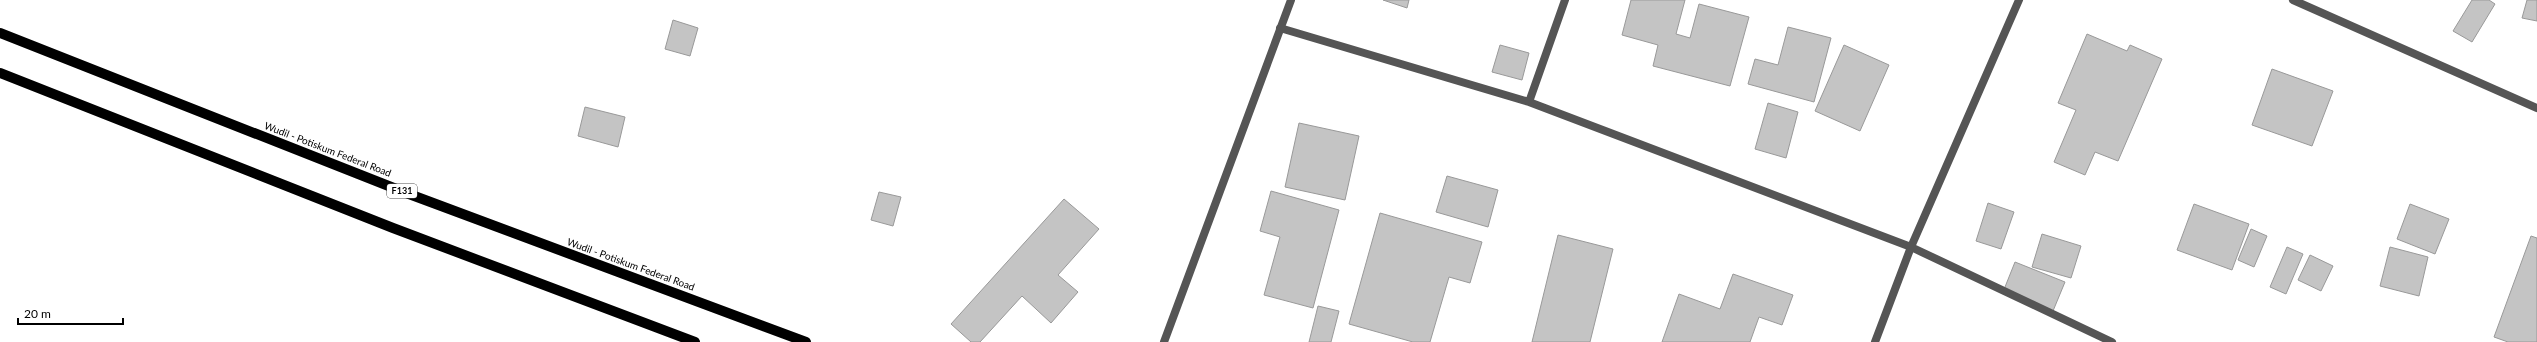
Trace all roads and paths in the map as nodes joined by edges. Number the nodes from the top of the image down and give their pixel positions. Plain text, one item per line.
1 (1291, 0) edge
2 (1565, 0) edge
3 (2020, 0) edge
4 (2293, 0) edge
5 (1280, 28) junction
6 (0, 33) edge
7 (0, 73) edge
8 (1530, 102) junction
9 (2537, 108) edge
10 (1911, 248) junction
11 (695, 342) edge
12 (806, 342) edge
13 (1164, 342) edge
14 (1875, 342) edge
15 (2112, 342) edge

1 - 5 street
2 - 8 street
3 - 10 street
4 - 9 street
5 - 8 street
5 - 13 street
6 - 12 main road, Wudil - Potiskum Federal Road / F131
7 - 11 main road
8 - 10 street
10 - 14 street
10 - 15 street

